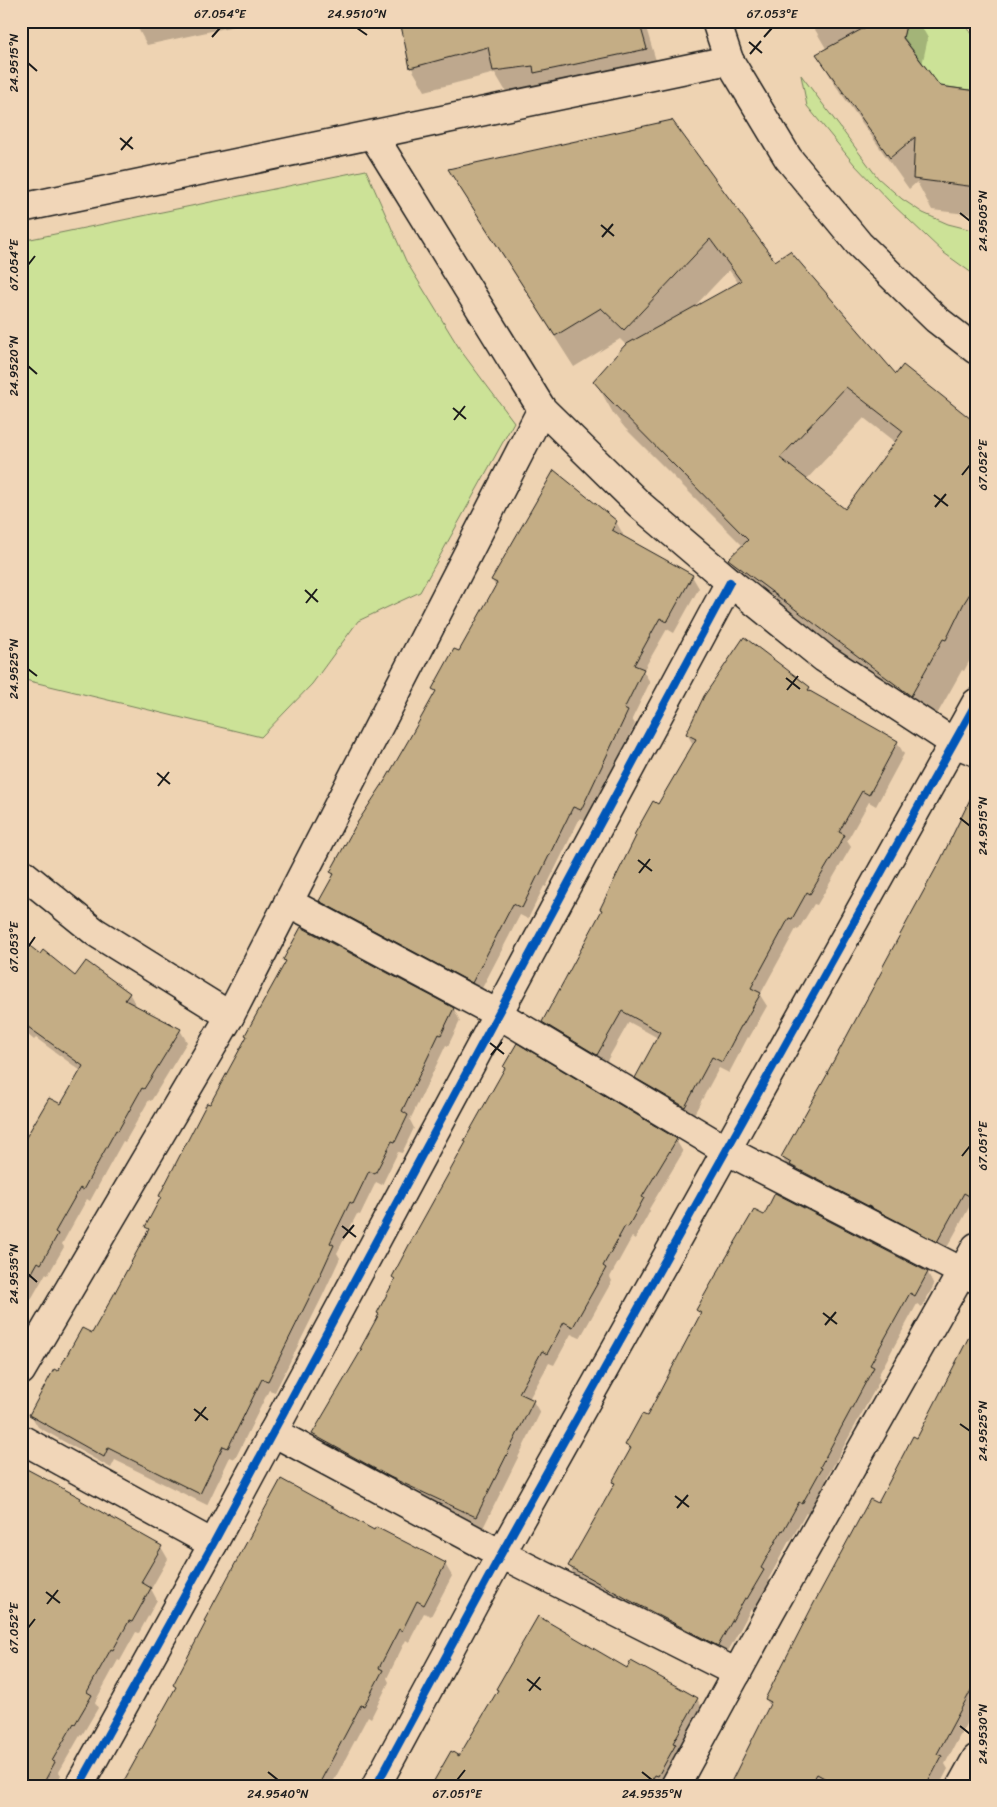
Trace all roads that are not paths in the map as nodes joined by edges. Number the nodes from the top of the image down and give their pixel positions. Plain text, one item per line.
1 (716, 21) edge
2 (729, 60) junction
3 (373, 135) junction
4 (21, 208) edge
5 (976, 350) edge
6 (542, 409) junction
7 (730, 582) junction
8 (976, 703) edge
9 (965, 747) edge
10 (21, 872) edge
11 (288, 902) junction
12 (498, 1014) junction
13 (230, 1016) junction
14 (726, 1150) junction
15 (976, 1247) edge
16 (969, 1275) edge
17 (21, 1371) edge
18 (273, 1432) junction
19 (21, 1439) edge
20 (213, 1544) junction
21 (501, 1554) junction
22 (737, 1673) junction
23 (976, 1759) edge
24 (79, 1786) edge
25 (376, 1786) edge
26 (676, 1786) edge
27 (962, 1786) edge

1 - 2 street
2 - 3 street
2 - 5 street
3 - 4 street
3 - 6 street
6 - 7 street
6 - 11 street
7 - 9 street
7 - 12 street
8 - 9 street
9 - 14 street
10 - 13 street
11 - 12 street
11 - 13 street
12 - 14 street
12 - 18 street
13 - 17 street
14 - 16 street
14 - 21 street
15 - 16 street
16 - 22 street
18 - 20 street
18 - 21 street
19 - 20 street
20 - 24 street
21 - 22 street
21 - 25 street
22 - 26 street
23 - 27 street

